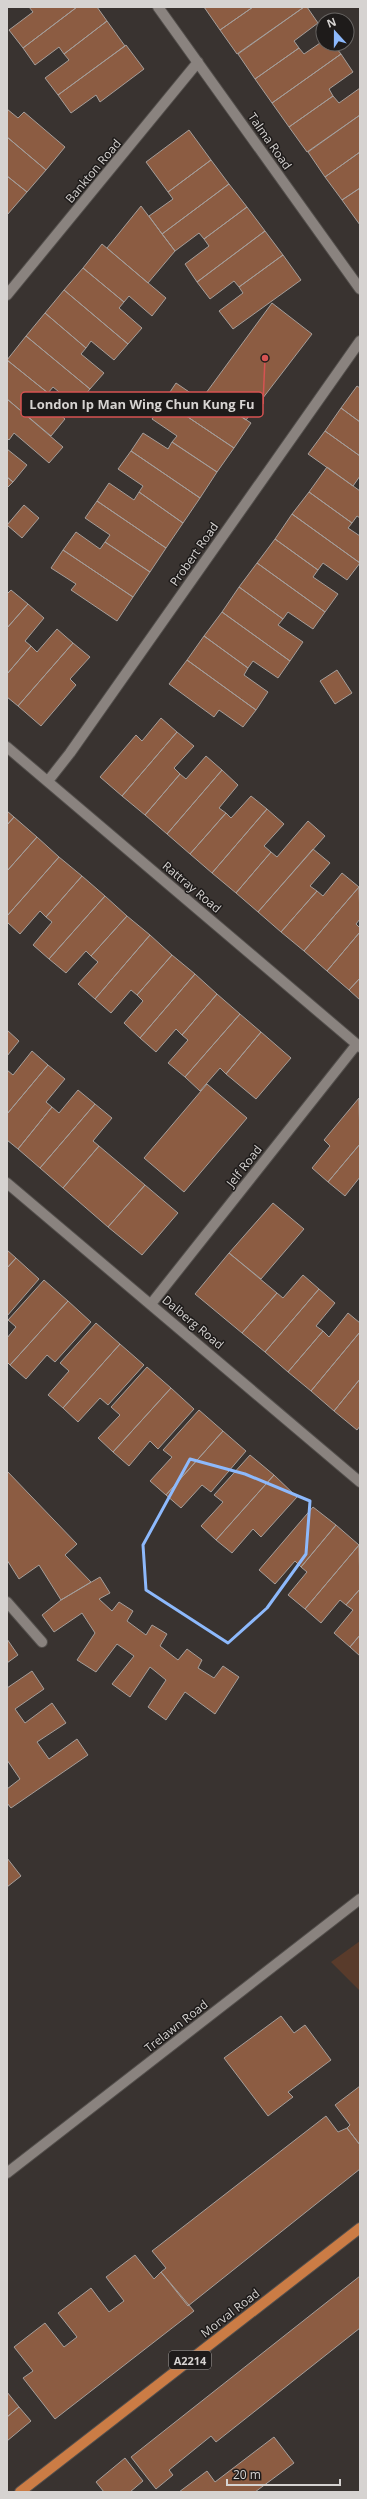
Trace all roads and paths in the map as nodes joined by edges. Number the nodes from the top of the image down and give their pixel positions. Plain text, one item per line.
1 (158, 7) edge
2 (198, 62) junction
3 (360, 288) edge
4 (7, 295) edge
5 (360, 341) edge
6 (7, 747) edge
7 (48, 781) junction
8 (358, 1045) edge
9 (7, 1183) edge
10 (151, 1304) junction
11 (360, 1482) edge
12 (7, 1602) edge
13 (42, 1642) dead end
14 (360, 1899) edge
15 (7, 2173) edge
16 (360, 2228) edge
17 (20, 2492) edge

1 - 2 street, Talma Road
2 - 3 street, Talma Road
2 - 4 street, Bankton Road
5 - 7 street, Probert Road
6 - 7 street, Rattray Road
7 - 8 street, Rattray Road
8 - 10 street, Jelf Road
9 - 10 street, Dalberg Road
10 - 11 street, Dalberg Road
12 - 13 street
14 - 15 street, Trelawn Road
16 - 17 main road, Morval Road / A2214

